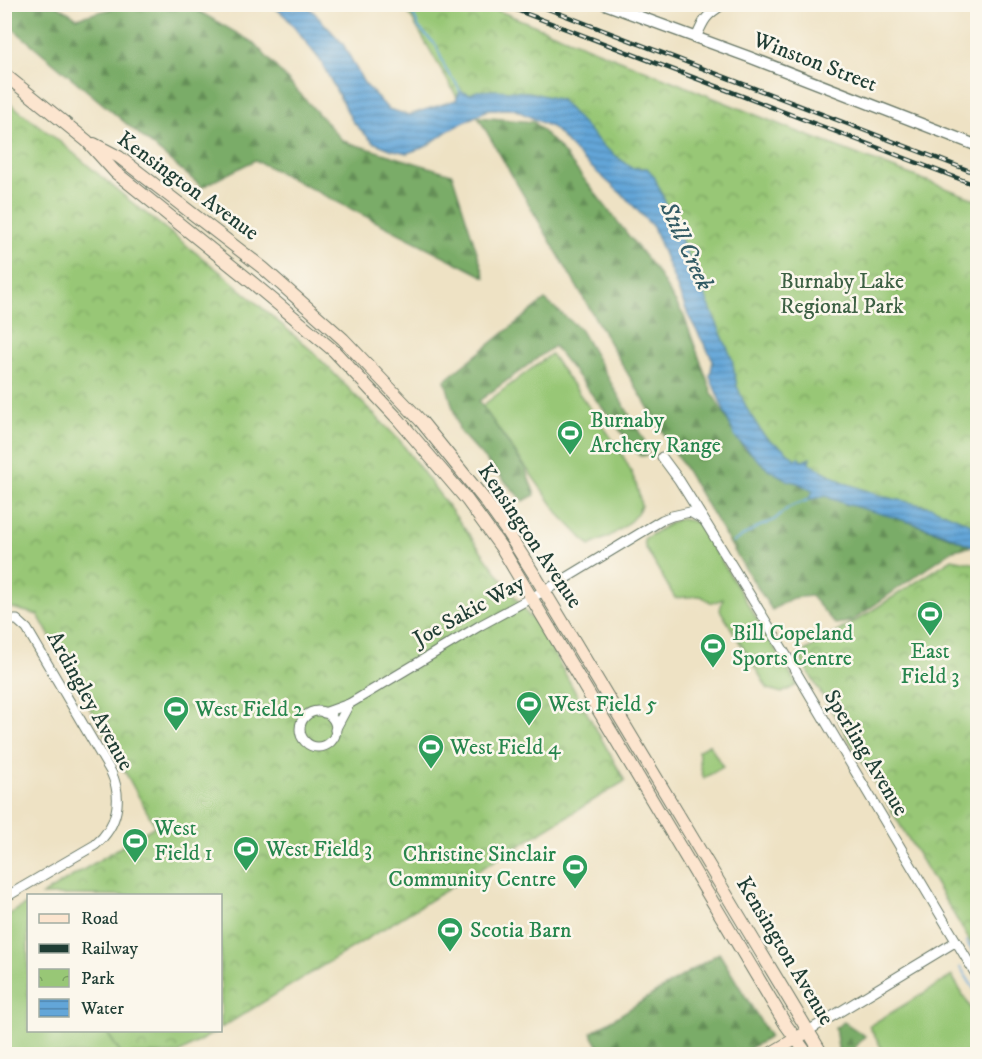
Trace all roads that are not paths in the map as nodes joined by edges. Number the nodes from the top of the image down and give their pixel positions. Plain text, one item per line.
1 (605, 4) edge
2 (724, 4) edge
3 (696, 38) junction
4 (4, 74) edge
5 (87, 141) junction
6 (978, 146) edge
7 (662, 457) dead end
8 (704, 520) junction
9 (544, 591) junction
10 (532, 598) junction
11 (4, 620) edge
12 (349, 704) junction
13 (324, 713) junction
14 (336, 729) junction
15 (4, 898) edge
16 (956, 942) junction
17 (978, 978) edge
18 (808, 1031) junction
19 (796, 1038) junction
20 (770, 1054) edge
21 (807, 1054) edge
22 (822, 1054) edge

1 - 3 street, Winston Street
2 - 3 street
3 - 6 street, Winston Street
4 - 5 main road, Kensington Avenue
5 - 9 main road, Kensington Avenue
5 - 10 main road, Kensington Avenue
7 - 8 street, Sperling Avenue
8 - 9 street, Joe Sakic Way
8 - 16 street, Sperling Avenue
9 - 10 street, Joe Sakic Way
9 - 18 main road, Kensington Avenue
10 - 12 street, Joe Sakic Way
10 - 19 main road, Kensington Avenue
11 - 15 street, Ardingley Avenue
12 - 13 street, Joe Sakic Way
12 - 14 street, Joe Sakic Way
13 - 14 street
13 - 14 street, Joe Sakic Way
16 - 17 street, Sperling Avenue
16 - 18 street
18 - 19 main road
18 - 22 main road, Kensington Avenue
19 - 20 main road
19 - 21 main road, Kensington Avenue

